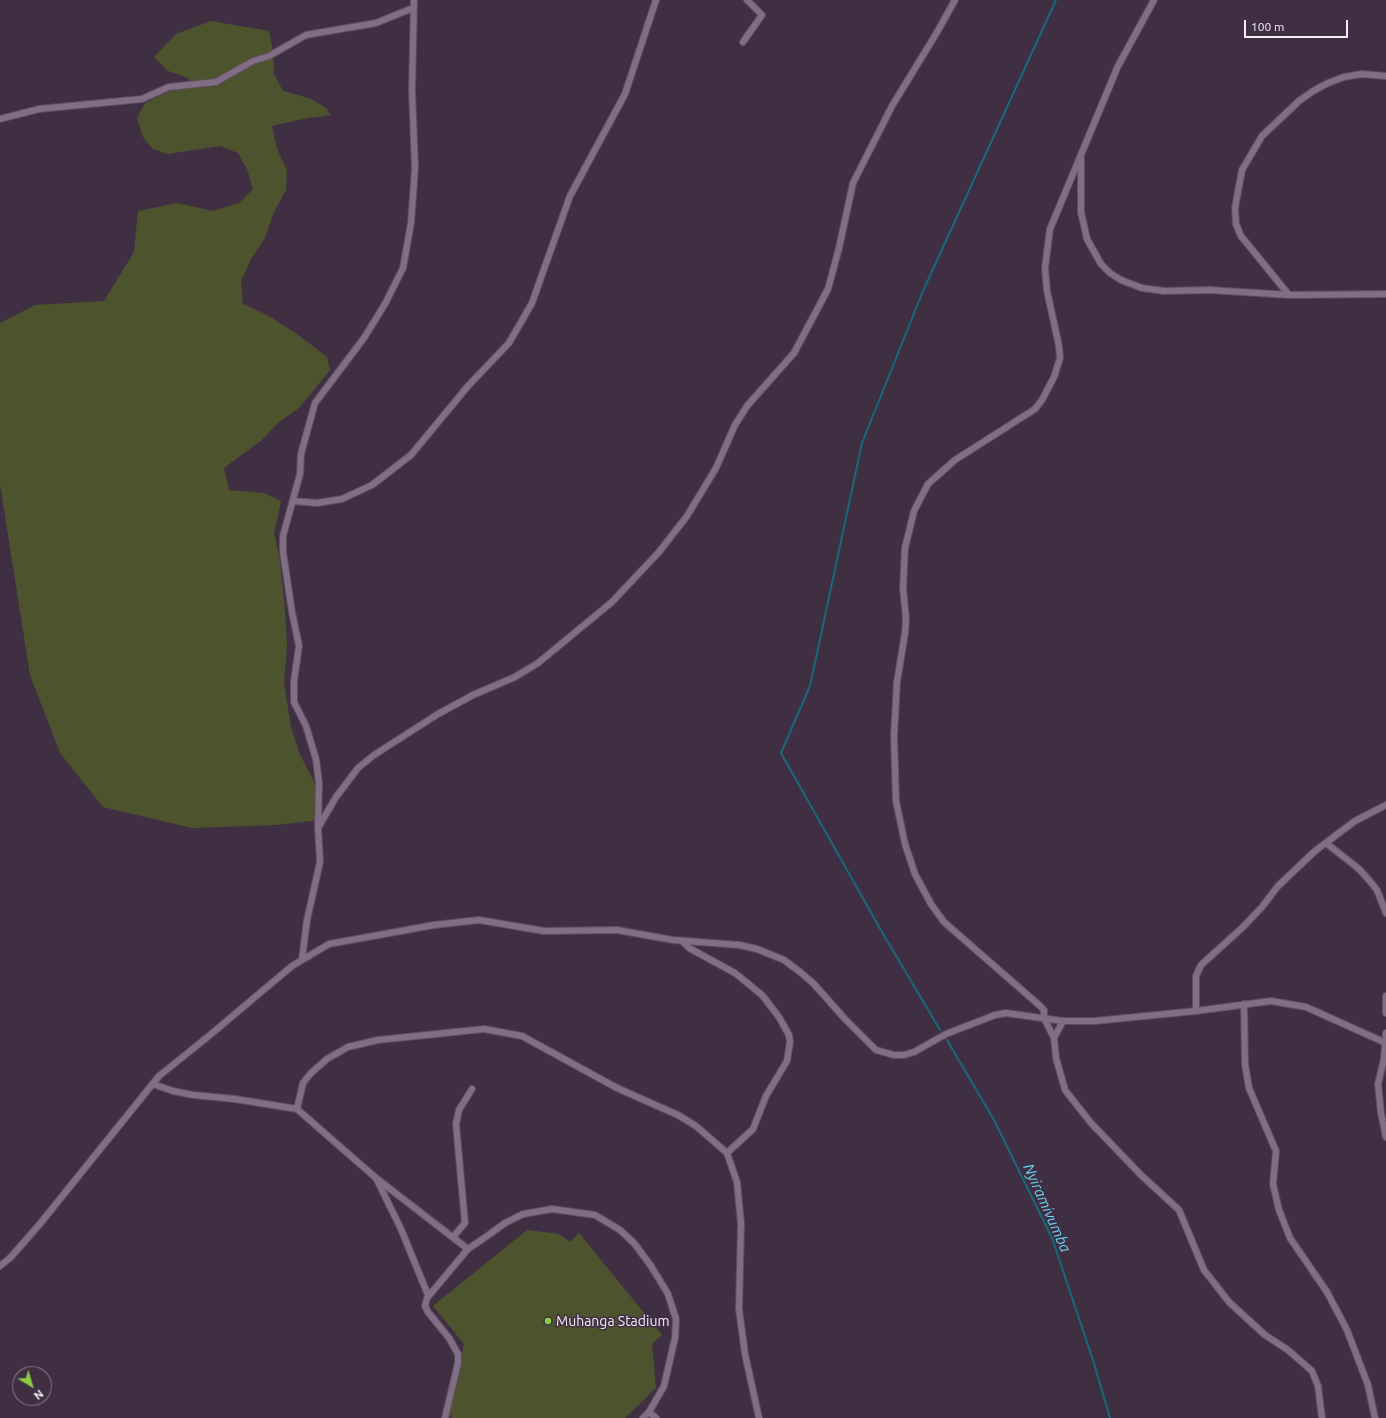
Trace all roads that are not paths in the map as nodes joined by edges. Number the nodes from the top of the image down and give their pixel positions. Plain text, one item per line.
1 (414, 0) edge
2 (656, 0) edge
3 (747, 0) edge
4 (955, 0) edge
5 (1154, 0) edge
6 (413, 8) junction
7 (743, 42) dead end
8 (1386, 76) edge
9 (0, 119) edge
10 (1081, 155) junction
11 (1386, 294) edge
12 (1289, 295) junction
13 (293, 500) junction
14 (1386, 805) edge
15 (318, 828) junction
16 (1326, 843) junction
17 (1386, 913) edge
18 (682, 941) junction
19 (302, 959) junction
20 (1386, 996) edge
21 (1244, 1004) junction
22 (1196, 1011) junction
23 (1386, 1013) edge
24 (1044, 1018) junction
25 (1063, 1021) junction
26 (1386, 1033) edge
27 (1054, 1038) junction
28 (1386, 1043) edge
29 (153, 1084) junction
30 (472, 1089) dead end
31 (297, 1109) junction
32 (1386, 1137) edge
33 (727, 1153) junction
34 (376, 1178) junction
35 (453, 1237) junction
36 (468, 1249) junction
37 (0, 1266) edge
38 (428, 1295) junction
39 (649, 1412) junction
40 (445, 1418) edge
41 (643, 1418) edge
42 (656, 1418) edge
43 (759, 1418) edge
44 (1322, 1418) edge
45 (1375, 1418) edge

1 - 6 street
2 - 13 street
3 - 7 street
4 - 15 street
5 - 10 street
6 - 9 street
6 - 13 street
8 - 12 street
10 - 12 street
10 - 24 street
11 - 12 street
13 - 15 street
14 - 16 street
15 - 19 street
16 - 17 street
16 - 22 street
18 - 19 street
18 - 24 street
18 - 33 street
19 - 29 street
20 - 23 street
21 - 22 street
21 - 28 street
21 - 45 street
22 - 25 street
24 - 25 street
24 - 27 street
25 - 27 street
26 - 28 street
27 - 44 street
28 - 32 street
29 - 31 street
29 - 37 street
30 - 35 street
31 - 33 street
31 - 34 street
33 - 43 street
34 - 35 street
34 - 38 street
35 - 36 street
36 - 38 street
36 - 39 street
38 - 40 street
39 - 41 street
39 - 42 street

